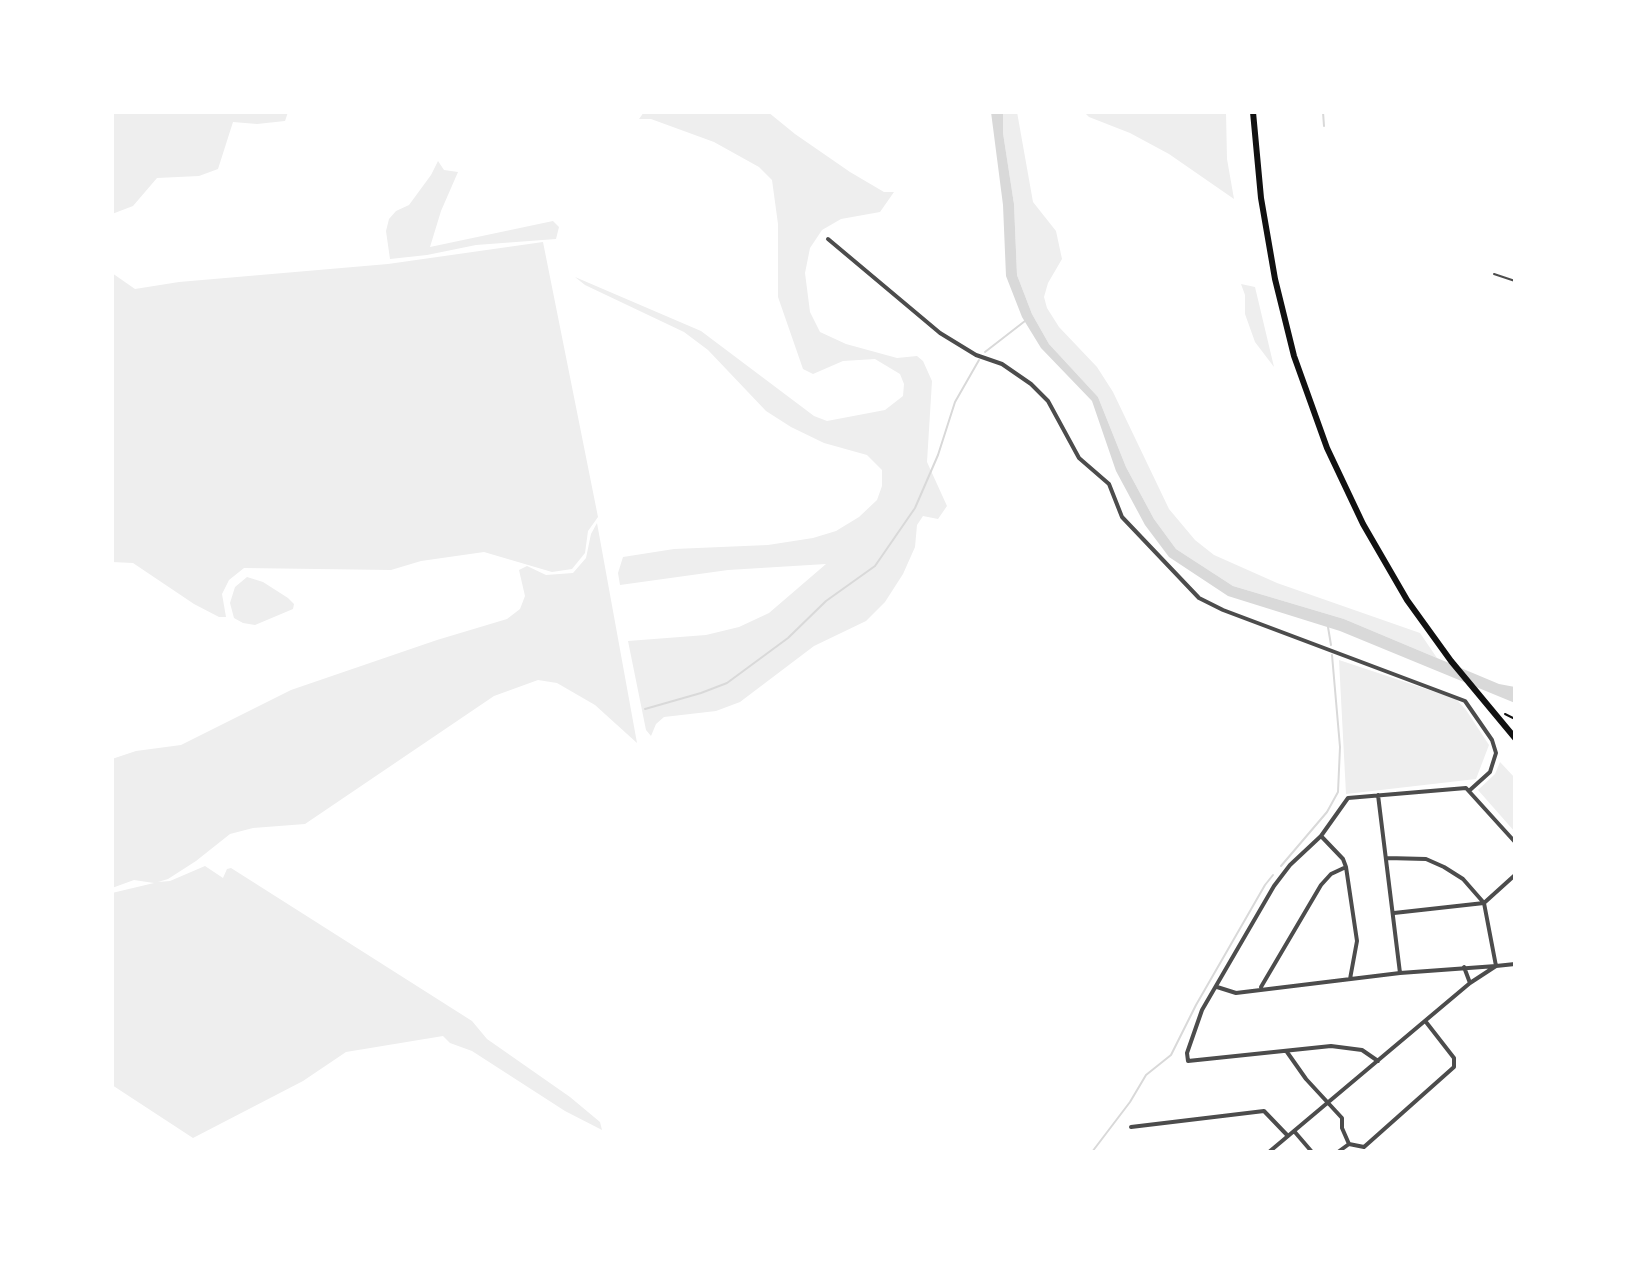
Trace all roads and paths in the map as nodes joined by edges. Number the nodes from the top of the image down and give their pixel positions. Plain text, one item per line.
1 (1253, 112) edge
2 (828, 239) dead end
3 (1494, 274) dead end
4 (1515, 281) edge
5 (1514, 737) edge
6 (1470, 790) junction
7 (1378, 795) junction
8 (1321, 836) junction
9 (1515, 842) edge
10 (1387, 858) junction
11 (1346, 867) junction
12 (1515, 875) edge
13 (1484, 903) junction
14 (1394, 913) junction
15 (1515, 964) edge
16 (1496, 966) junction
17 (1464, 967) junction
18 (1400, 973) junction
19 (1350, 979) junction
20 (1470, 983) junction
21 (1217, 987) junction
22 (1260, 988) junction
23 (1425, 1021) junction
24 (1287, 1052) junction
25 (1378, 1061) junction
26 (1328, 1103) junction
27 (1131, 1127) dead end
28 (1294, 1131) junction
29 (1288, 1136) junction
30 (1349, 1144) junction
31 (1269, 1152) edge
32 (1312, 1152) edge
33 (1338, 1152) edge

1 - 5 main road
2 - 6 street
3 - 4 lane
6 - 7 street
6 - 9 street
7 - 8 street
7 - 10 street
8 - 11 street
8 - 21 street
10 - 13 street
10 - 14 street
11 - 19 street
11 - 22 street
12 - 13 street
13 - 14 street
13 - 16 street
14 - 18 street
15 - 16 street
16 - 17 street
16 - 20 street
17 - 18 street
17 - 20 street
18 - 19 street
19 - 22 street
20 - 23 street
21 - 22 street
21 - 24 street
23 - 25 street
23 - 30 street
24 - 25 street
24 - 26 street
25 - 26 street
26 - 28 street
26 - 30 street
27 - 29 street
28 - 29 street
28 - 32 street
29 - 31 street
30 - 33 street

